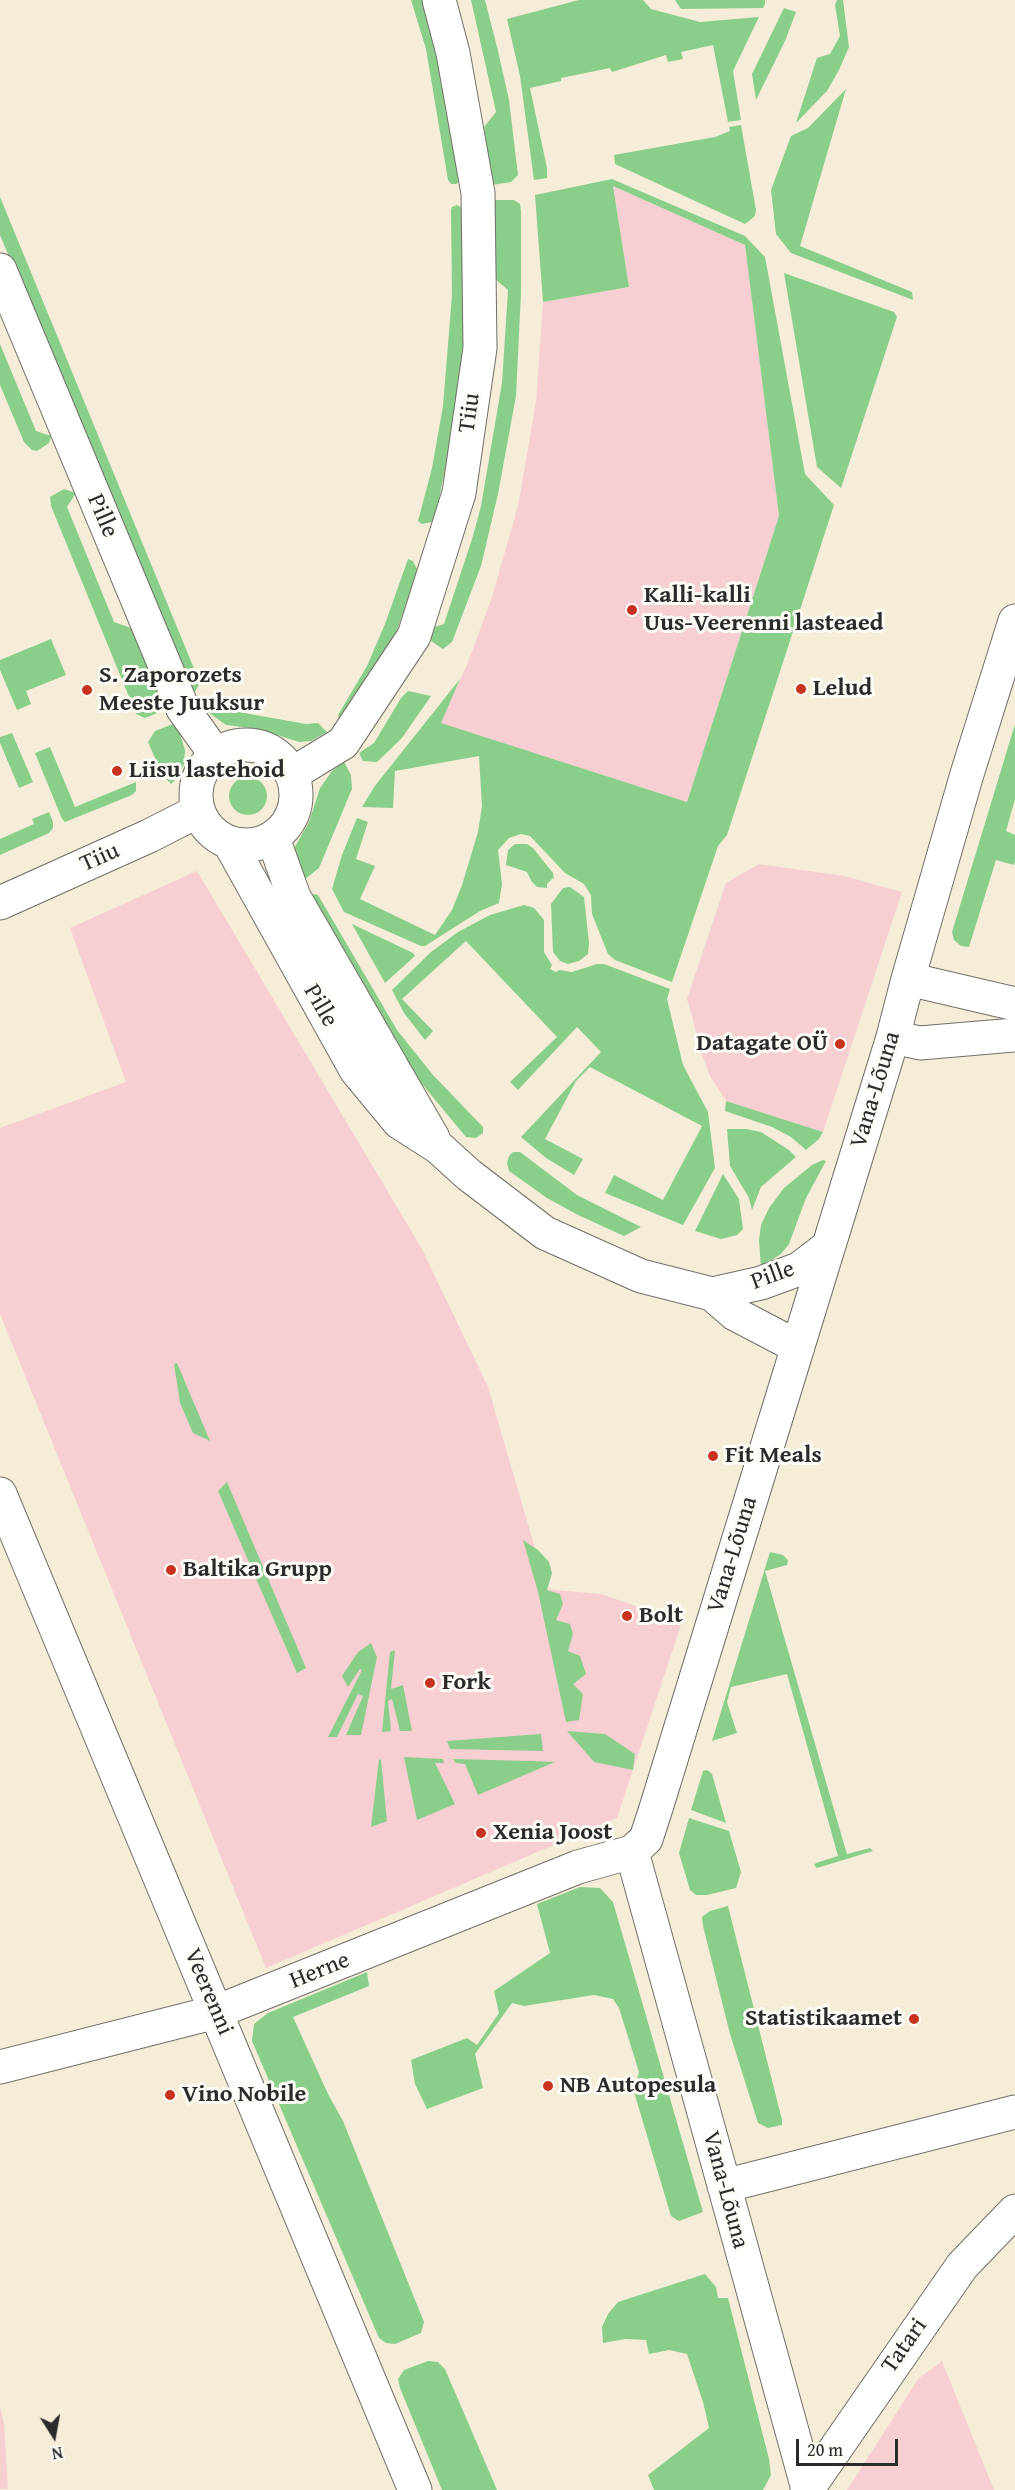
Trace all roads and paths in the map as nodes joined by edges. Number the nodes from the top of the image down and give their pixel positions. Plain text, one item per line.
1 (439, 0) edge
2 (0, 270) edge
3 (1015, 621) edge
4 (216, 755) junction
5 (292, 774) junction
6 (198, 810) junction
7 (273, 838) junction
8 (229, 842) junction
9 (0, 903) edge
10 (908, 979) junction
11 (1015, 1004) edge
12 (1015, 1035) edge
13 (893, 1037) junction
14 (438, 1147) junction
15 (828, 1247) junction
16 (712, 1293) junction
17 (798, 1347) junction
18 (0, 1494) edge
19 (632, 1852) junction
20 (216, 2012) junction
21 (0, 2067) edge
22 (1015, 2112) edge
23 (724, 2186) junction
24 (1015, 2211) edge
25 (808, 2489) edge
26 (415, 2490) edge

1 - 5 street, Tiiu
2 - 4 street, Pille
3 - 10 street, Vana-Lõuna
4 - 5 street
4 - 6 street
5 - 7 street
6 - 8 street
6 - 9 street, Tiiu
7 - 8 street
7 - 14 street, Pille
8 - 14 street, Pille
10 - 11 street
10 - 13 street, Vana-Lõuna
12 - 13 street
13 - 15 street, Vana-Lõuna
14 - 16 street, Pille
15 - 16 street, Pille
15 - 17 street, Vana-Lõuna
16 - 17 street, Pille
17 - 19 street, Vana-Lõuna
18 - 20 street, Veerenni
19 - 20 street, Herne
19 - 23 street, Vana-Lõuna
20 - 21 street, Herne
20 - 26 street, Veerenni
22 - 23 street
23 - 25 street, Vana-Lõuna
24 - 25 street, Tatari

